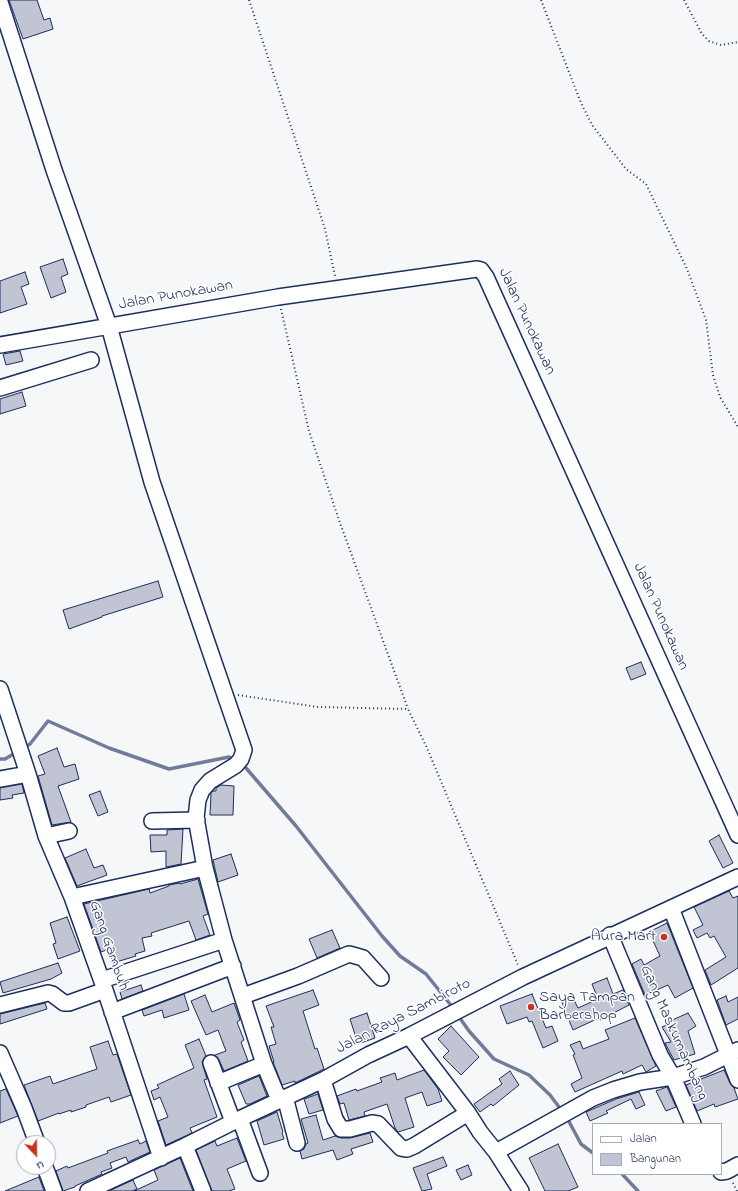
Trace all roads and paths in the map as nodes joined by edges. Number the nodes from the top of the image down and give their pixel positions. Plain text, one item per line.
1 (249, 0) edge
2 (541, 0) edge
3 (684, 0) edge
4 (0, 2) edge
5 (738, 42) edge
6 (338, 288) junction
7 (278, 297) junction
8 (109, 326) junction
9 (0, 345) edge
10 (91, 360) dead end
11 (0, 388) edge
12 (738, 427) edge
13 (0, 689) edge
14 (225, 693) junction
15 (408, 709) junction
16 (28, 774) junction
17 (0, 779) edge
18 (197, 820) junction
19 (152, 821) dead end
20 (69, 831) dead end
21 (738, 834) edge
22 (46, 836) junction
23 (205, 868) junction
24 (738, 877) edge
25 (72, 897) junction
26 (671, 908) junction
27 (610, 935) junction
28 (224, 940) junction
29 (233, 966) junction
30 (523, 976) junction
31 (381, 978) dead end
32 (104, 985) junction
33 (243, 996) junction
34 (0, 1005) edge
35 (112, 1012) junction
36 (409, 1036) junction
37 (0, 1053) edge
38 (733, 1053) edge
39 (211, 1062) dead end
40 (264, 1064) junction
41 (673, 1077) junction
42 (323, 1080) junction
43 (738, 1080) edge
44 (218, 1083) junction
45 (282, 1099) junction
46 (468, 1113) junction
47 (237, 1121) junction
48 (693, 1123) edge
49 (33, 1135) edge
50 (298, 1142) dead end
51 (185, 1146) junction
52 (496, 1152) junction
53 (161, 1158) junction
54 (260, 1173) dead end
55 (48, 1175) edge
56 (54, 1191) edge
57 (88, 1191) edge
58 (203, 1191) edge
59 (521, 1191) edge

1 - 6 path
2 - 12 path
3 - 5 path
4 - 8 street
6 - 7 street, Jalan Punokawan
6 - 21 street, Jalan Punokawan
7 - 8 street, Jalan Punokawan
7 - 15 path
8 - 9 street, Jalan Punokawan
8 - 14 street
10 - 11 street
13 - 16 street, Gang Gambuh
14 - 15 path
14 - 18 street
15 - 30 path
16 - 17 street
16 - 22 street, Gang Gambuh
18 - 19 street
18 - 23 street
20 - 22 street
22 - 25 street, Gang Gambuh
23 - 25 street
23 - 28 street
24 - 26 street, Jalan Raya Sambiroto
25 - 32 street, Gang Gambuh
26 - 27 street, Jalan Raya Sambiroto
26 - 38 street
27 - 30 street, Jalan Raya Sambiroto
27 - 41 street, Gang Maskumambang
28 - 29 street
28 - 32 street
29 - 33 street
29 - 35 street
30 - 36 street, Jalan Raya Sambiroto
31 - 33 street
32 - 34 street
32 - 35 street, Gang Gambuh
33 - 40 street
35 - 53 street, Gang Gambuh
36 - 42 street, Jalan Raya Sambiroto
36 - 46 street
37 - 49 street
38 - 41 street
38 - 43 street
39 - 44 street
40 - 44 street
40 - 45 street
41 - 48 street, Gang Maskumambang
41 - 52 street
42 - 45 street, Jalan Raya Sambiroto
42 - 46 street
44 - 47 street
45 - 47 street, Jalan Raya Sambiroto
45 - 50 street
46 - 52 street
47 - 51 street, Jalan Raya Sambiroto
47 - 54 street
51 - 53 street, Jalan Raya Sambiroto
51 - 58 street
52 - 59 street
53 - 57 street, Jalan Raya Sambiroto
55 - 56 street

